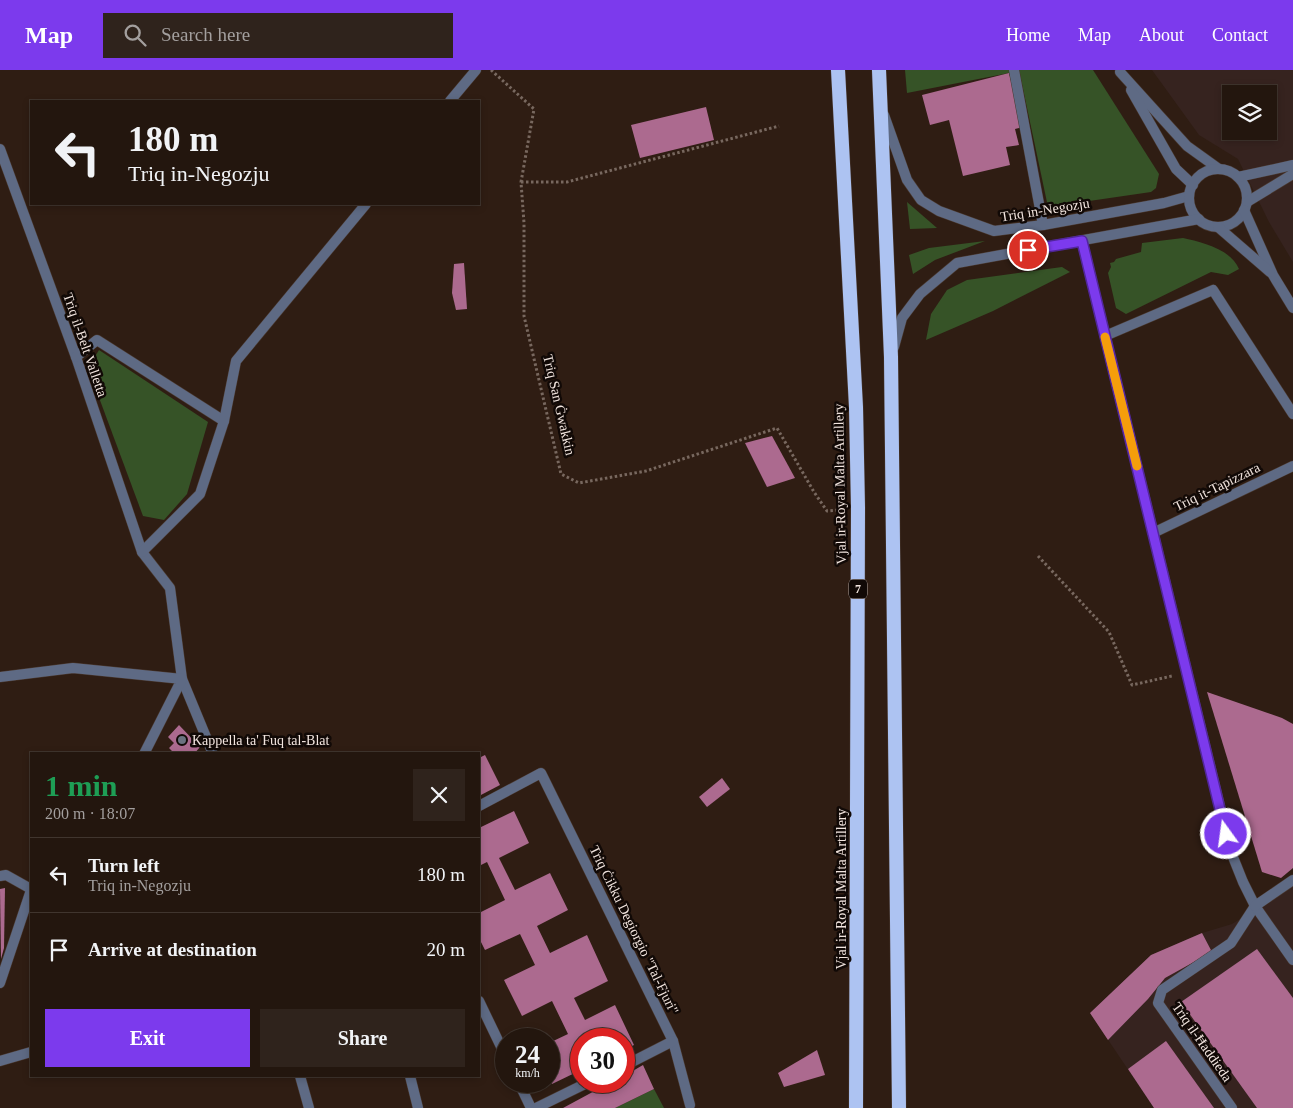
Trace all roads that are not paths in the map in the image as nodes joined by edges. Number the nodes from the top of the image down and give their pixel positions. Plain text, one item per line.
1 (476, 70) edge
2 (838, 70) edge
3 (879, 70) edge
4 (1014, 70) edge
5 (1120, 71) edge
6 (451, 100) edge
7 (881, 107) junction
8 (0, 149) edge
9 (1293, 165) edge
10 (1219, 169) junction
11 (1293, 174) edge
12 (1238, 177) junction
13 (1192, 185) junction
14 (1189, 196) junction
15 (365, 205) edge
16 (1246, 206) junction
17 (1199, 219) junction
18 (1043, 225) junction
19 (1218, 227) junction
20 (1082, 241) junction
21 (1273, 275) junction
22 (1293, 308) edge
23 (1105, 336) junction
24 (76, 357) junction
25 (891, 357) junction
26 (1293, 414) edge
27 (224, 421) junction
28 (1293, 466) edge
29 (1153, 533) junction
30 (142, 552) junction
31 (0, 677) edge
32 (182, 678) junction
33 (145, 752) edge
34 (212, 752) edge
35 (480, 805) edge
36 (0, 876) edge
37 (1293, 880) edge
38 (30, 888) edge
39 (30, 892) edge
40 (1255, 906) junction
41 (1293, 960) edge
42 (0, 982) edge
43 (480, 1003) edge
44 (495, 1034) edge
45 (673, 1042) junction
46 (30, 1052) edge
47 (0, 1061) edge
48 (635, 1061) edge
49 (300, 1077) edge
50 (410, 1077) edge
51 (570, 1091) edge
52 (524, 1093) edge
53 (690, 1104) dead end
54 (309, 1108) edge
55 (418, 1108) edge
56 (531, 1108) edge
57 (536, 1108) edge
58 (856, 1108) edge
59 (899, 1108) edge
60 (1232, 1108) edge

1 - 6 street
2 - 58 highway, Vjal ir-Royal Malta Artillery / 7
3 - 7 highway
4 - 18 street
5 - 10 street
5 - 13 street
7 - 18 street, Triq in-Negozju
7 - 25 highway
8 - 24 street, Triq il-Belt Valletta
9 - 12 street
10 - 12 street
10 - 13 street
11 - 16 street
12 - 16 street
13 - 14 street
14 - 17 street
14 - 18 street, Triq in-Negozju
15 - 27 street
16 - 19 street
16 - 21 street
17 - 19 street
17 - 20 street
19 - 21 street
20 - 23 street
20 - 25 street
21 - 22 street
23 - 26 street
23 - 29 street
24 - 27 street
24 - 30 street, Triq il-Belt Valletta
25 - 59 highway
27 - 30 street
28 - 29 street, Triq it-Tapizzara
29 - 40 street
30 - 32 street, Triq il-Belt Valletta
31 - 32 street
32 - 33 street
32 - 34 street, Triq il-Belt Valletta
35 - 45 street, Triq Ċikku Degiorgio "Tal-Fjuri"
36 - 38 street
37 - 40 street
39 - 42 street
40 - 41 street
40 - 60 street, Triq il-Ħaddieda
43 - 44 street
45 - 48 street
45 - 53 street, Triq Ċikku Degiorgio "Tal-Fjuri"
46 - 47 street
49 - 54 street
50 - 55 street
51 - 57 street
52 - 56 street

